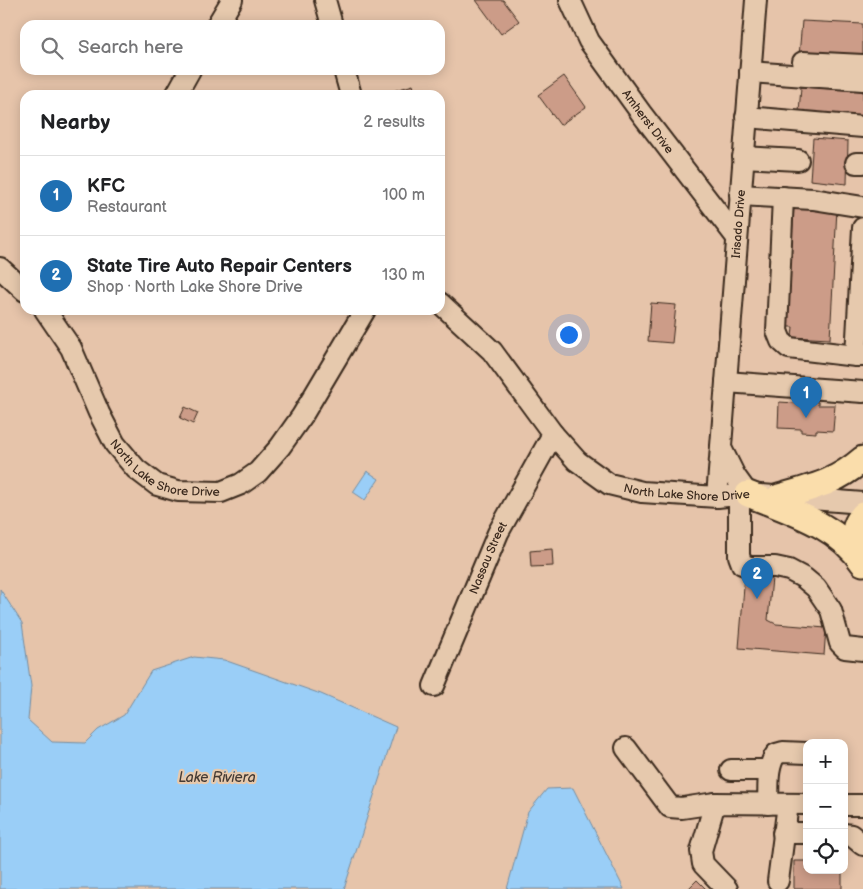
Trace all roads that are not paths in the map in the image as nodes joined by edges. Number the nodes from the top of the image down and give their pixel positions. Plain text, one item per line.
1 (232, 0) edge
2 (325, 0) edge
3 (570, 0) edge
4 (756, 0) edge
5 (220, 20) edge
6 (331, 20) edge
7 (750, 65) junction
8 (863, 65) edge
9 (187, 75) edge
10 (345, 75) edge
11 (863, 80) edge
12 (179, 90) edge
13 (350, 90) edge
14 (746, 117) junction
15 (863, 127) edge
16 (743, 157) junction
17 (798, 160) dead end
18 (740, 195) junction
19 (783, 197) junction
20 (863, 207) edge
21 (863, 228) edge
22 (737, 238) junction
23 (0, 268) edge
24 (20, 286) edge
25 (445, 308) edge
26 (51, 315) edge
27 (362, 315) edge
28 (859, 356) edge
29 (726, 382) junction
30 (863, 392) edge
31 (553, 434) junction
32 (721, 448) junction
33 (863, 459) edge
34 (744, 495) junction
35 (717, 497) junction
36 (779, 497) junction
37 (863, 503) edge
38 (863, 515) edge
39 (860, 559) edge
40 (863, 650) edge
41 (434, 686) dead end
42 (626, 748) dead end
43 (803, 752) edge
44 (731, 770) dead end
45 (770, 770) junction
46 (715, 803) junction
47 (788, 804) edge
48 (848, 805) edge
49 (863, 805) edge
50 (783, 833) junction
51 (803, 833) edge
52 (848, 835) edge
53 (863, 845) edge
54 (778, 880) dead end
55 (727, 889) edge

1 - 5 street
2 - 6 street
3 - 22 street, Amherst Drive
4 - 7 street, Irisado Drive
7 - 8 street
7 - 11 street
7 - 14 street, Irisado Drive
9 - 12 street
10 - 13 street
14 - 15 street
14 - 16 street, Irisado Drive
16 - 17 street
16 - 18 street, Irisado Drive
18 - 19 street
18 - 22 street, Irisado Drive
19 - 20 street
19 - 28 street
21 - 28 street
22 - 29 street, Irisado Drive
23 - 24 street
25 - 31 street, North Lake Shore Drive
26 - 27 street, North Lake Shore Drive
29 - 30 street
29 - 32 street, Irisado Drive
31 - 35 street, North Lake Shore Drive
31 - 41 street, Nassau Street
32 - 34 street
32 - 35 street, Irisado Drive
33 - 36 main road
34 - 35 street, North Lake Shore Drive
34 - 36 street, North Lake Shore Drive
34 - 39 main road
34 - 40 street
36 - 37 street, North Lake Shore Drive
38 - 39 main road
42 - 46 street
43 - 45 street
44 - 45 street
45 - 47 street
46 - 47 street
46 - 55 street
47 - 50 street
48 - 49 street
50 - 51 street
50 - 54 street
52 - 53 street

